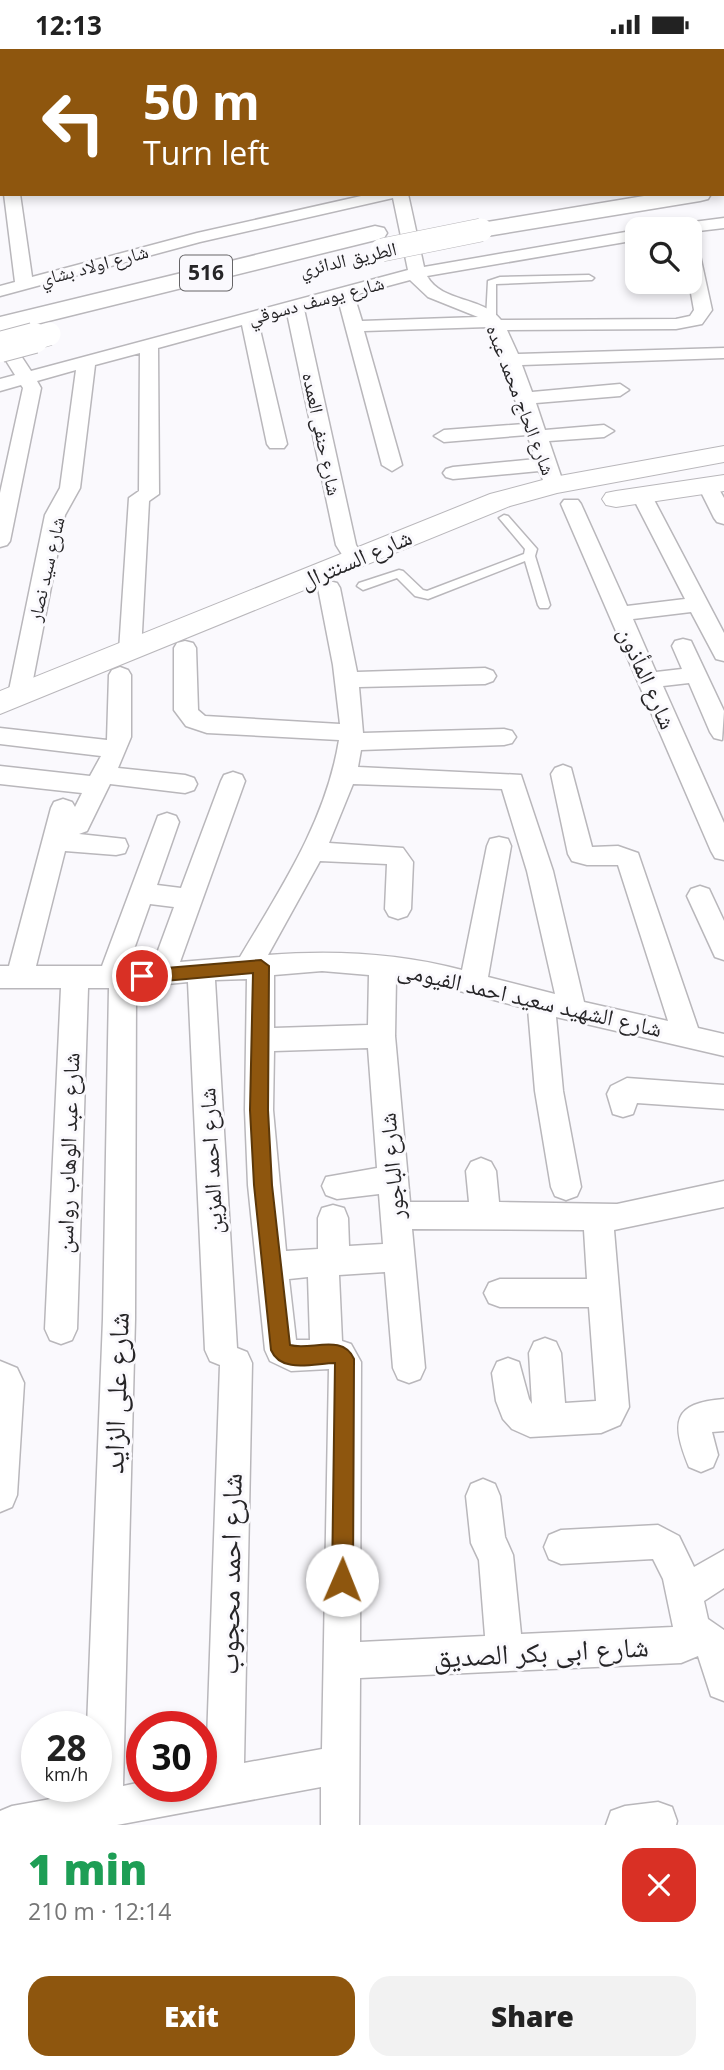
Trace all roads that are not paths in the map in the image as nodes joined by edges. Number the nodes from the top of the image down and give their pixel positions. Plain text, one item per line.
1 (12, 196) edge
2 (384, 196) edge
3 (400, 196) edge
4 (563, 196) edge
5 (690, 196) edge
6 (724, 201) edge
7 (475, 221) junction
8 (724, 223) edge
9 (702, 226) edge
10 (625, 237) edge
11 (418, 273) junction
12 (589, 278) dead end
13 (24, 284) junction
14 (0, 291) edge
15 (345, 292) junction
16 (700, 294) edge
17 (294, 305) junction
18 (249, 317) junction
19 (695, 320) joint
20 (494, 322) junction
21 (0, 325) edge
22 (44, 325) junction
23 (355, 326) junction
24 (0, 337) edge
25 (149, 344) junction
26 (0, 347) edge
27 (724, 353) edge
28 (510, 360) junction
29 (86, 361) junction
30 (25, 378) junction
31 (0, 385) edge
32 (620, 390) dead end
33 (523, 398) junction
34 (604, 431) dead end
35 (535, 433) junction
36 (444, 436) dead end
37 (277, 444) dead end
38 (724, 454) edge
39 (392, 465) dead end
40 (453, 473) dead end
41 (716, 484) edge
42 (550, 490) junction
43 (642, 496) junction
44 (504, 517) junction
45 (724, 518) edge
46 (0, 541) edge
47 (529, 557) junction
48 (359, 573) junction
49 (330, 588) junction
50 (698, 604) junction
51 (544, 605) dead end
52 (619, 614) junction
53 (683, 646) dead end
54 (185, 648) junction
55 (724, 654) edge
56 (126, 663) junction
57 (696, 675) junction
58 (485, 676) dead end
59 (345, 680) junction
60 (648, 680) junction
61 (9, 699) edge
62 (0, 725) edge
63 (722, 732) dead end
64 (0, 736) edge
65 (504, 737) dead end
66 (351, 738) junction
67 (116, 749) junction
68 (0, 775) edge
69 (345, 775) junction
70 (562, 775) dead end
71 (101, 781) junction
72 (233, 781) dead end
73 (185, 784) dead end
74 (717, 821) edge
75 (167, 822) dead end
76 (54, 841) junction
77 (116, 846) dead end
78 (499, 846) dead end
79 (311, 851) junction
80 (724, 851) edge
81 (142, 893) junction
82 (700, 896) dead end
83 (190, 899) junction
84 (398, 909) dead end
85 (724, 950) edge
86 (383, 965) junction
87 (254, 967) junction
88 (201, 972) junction
89 (162, 975) junction
90 (117, 977) junction
91 (75, 978) junction
92 (5, 979) edge
93 (473, 983) junction
94 (541, 1002) junction
95 (572, 1010) junction
96 (381, 1036) junction
97 (687, 1036) junction
98 (259, 1040) junction
99 (724, 1045) edge
100 (724, 1097) edge
101 (623, 1105) dead end
102 (481, 1171) dead end
103 (393, 1179) junction
104 (337, 1186) dead end
105 (566, 1187) dead end
106 (724, 1194) edge
107 (396, 1215) junction
108 (486, 1216) junction
109 (333, 1218) dead end
110 (598, 1218) junction
111 (399, 1257) junction
112 (328, 1261) junction
113 (270, 1266) junction
114 (500, 1293) dead end
115 (604, 1293) junction
116 (61, 1329) dead end
117 (281, 1346) joint
118 (545, 1353) dead end
119 (327, 1354) junction
120 (228, 1356) joint
121 (409, 1368) dead end
122 (508, 1373) dead end
123 (4, 1380) edge
124 (724, 1415) edge
125 (3, 1419) edge
126 (550, 1420) junction
127 (701, 1455) dead end
128 (0, 1495) edge
129 (483, 1496) dead end
130 (561, 1547) dead end
131 (724, 1568) edge
132 (684, 1593) junction
133 (692, 1630) junction
134 (505, 1654) junction
135 (341, 1661) junction
136 (724, 1683) edge
137 (340, 1765) junction
138 (225, 1786) junction
139 (103, 1808) junction
140 (12, 1825) edge
141 (340, 1825) edge

1 - 13 street
2 - 13 street, شارع اولاد بشاي
3 - 11 street, شارع الحاج محمد عبده
4 - 7 highway, الطريق الدائري / 516
5 - 6 highway, الطريق الدائري
5 - 7 highway, الطريق الدائري / 516
7 - 22 highway, الطريق الدائري / 516, bridge
8 - 9 street
10 - 11 street, شارع يوسف دسوقي
11 - 15 street, شارع يوسف دسوقي
11 - 20 street, شارع الحاج محمد عبده
12 - 20 lane
13 - 14 street, شارع اولاد بشاي
15 - 17 street, شارع يوسف دسوقي
15 - 23 street
16 - 19 street
17 - 18 street, شارع يوسف دسوقي
17 - 48 street, شارع حنفى العمده
18 - 25 street, شارع يوسف دسوقي
18 - 37 street
19 - 20 street
20 - 23 street
20 - 28 street, شارع الحاج محمد عبده
21 - 22 highway, الطريق الدائري / 516
22 - 26 highway, الطريق الدائري / 516, bridge
23 - 39 street
24 - 30 street
25 - 29 street, شارع يوسف دسوقي
25 - 56 street
27 - 28 street
28 - 33 street, شارع الحاج محمد عبده
29 - 30 street, شارع يوسف دسوقي
29 - 61 street, شارع سيد نصار
30 - 31 street, شارع يوسف دسوقي
30 - 46 street
32 - 33 street
33 - 35 street, شارع الحاج محمد عبده
34 - 35 street
35 - 36 street
35 - 42 street, شارع الحاج محمد عبده
38 - 42 street, شارع السنترال
40 - 42 street
41 - 43 street, شارع السنترال
41 - 45 street
42 - 43 street, شارع السنترال
42 - 44 street, شارع السنترال
42 - 48 street, شارع السنترال
42 - 52 street, شارع المأذون
43 - 50 street
44 - 47 lane
44 - 49 street, شارع السنترال
47 - 48 lane
47 - 51 lane
48 - 56 street, شارع السنترال
49 - 54 street, شارع السنترال
49 - 59 street
50 - 52 street
50 - 55 street
52 - 60 street, شارع المأذون
53 - 57 street
54 - 56 street, شارع السنترال
54 - 66 street
56 - 61 street, شارع السنترال
56 - 62 street, شارع السنترال
56 - 67 street
57 - 60 street
57 - 63 street
58 - 59 street
59 - 66 street
60 - 74 street, شارع المأذون
64 - 67 street
65 - 66 street
66 - 69 street
67 - 71 street
68 - 71 street
69 - 79 street
69 - 95 street
70 - 97 street
71 - 73 street
71 - 76 street
72 - 83 street
74 - 80 street, شارع المأذون
75 - 81 street, شارع على الزايد
76 - 77 street
76 - 92 street
78 - 93 street
79 - 84 street
79 - 87 street
81 - 83 street
81 - 90 street, شارع على الزايد
82 - 85 street
83 - 89 street
86 - 87 street, شارع الشهيد سعيد احمد الفيومى
86 - 93 street, شارع الشهيد سعيد احمد الفيومى
86 - 96 street, شارع الباجور
87 - 88 street, شارع الشهيد سعيد احمد الفيومى
87 - 98 street
88 - 89 street, شارع الشهيد سعيد احمد الفيومى
88 - 120 street, شارع احمد المزين
89 - 90 street, شارع الشهيد سعيد احمد الفيومى
90 - 91 street, شارع الشهيد سعيد احمد الفيومى
90 - 139 street, شارع على الزايد
91 - 92 street, شارع الشهيد سعيد احمد الفيومى
91 - 116 street, شارع عبد الوهاب رواسن
93 - 94 street, شارع الشهيد سعيد احمد الفيومى
94 - 95 street, شارع الشهيد سعيد احمد الفيومى
94 - 105 street
95 - 97 street, شارع الشهيد سعيد احمد الفيومى
96 - 98 street
96 - 103 street, شارع الباجور
97 - 99 street, شارع الشهيد سعيد احمد الفيومى
98 - 113 street
100 - 101 street
102 - 108 street
103 - 104 street
103 - 107 street, شارع الباجور
106 - 110 street
107 - 108 street
107 - 111 street, شارع الباجور
108 - 110 street
109 - 112 street
110 - 115 street
111 - 112 street
111 - 121 street, شارع الباجور
112 - 113 street
112 - 119 street
113 - 117 street
114 - 115 street
115 - 126 street
117 - 119 street
118 - 126 street
119 - 135 street
120 - 138 street, شارع احمد محجوب
122 - 126 street
123 - 125 street
124 - 127 street
125 - 128 street
129 - 134 street
130 - 132 street
131 - 132 street
132 - 133 street
133 - 134 street, شارع ابى بكر الصديق
133 - 136 street
134 - 135 street, شارع ابى بكر الصديق
135 - 137 street
137 - 138 street
137 - 141 street
138 - 139 street
139 - 140 street

